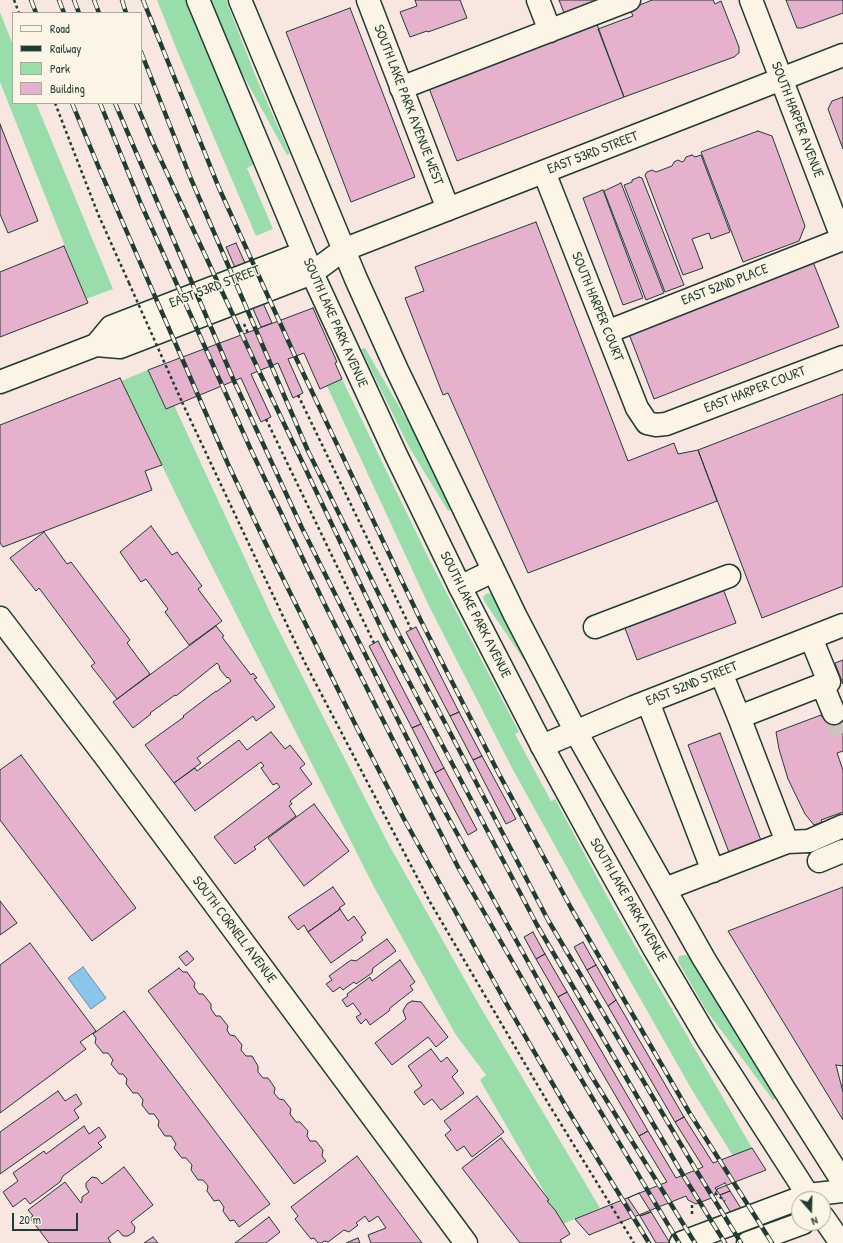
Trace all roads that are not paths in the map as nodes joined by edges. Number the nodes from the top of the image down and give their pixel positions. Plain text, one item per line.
1 (198, 0) edge
2 (240, 0) edge
3 (368, 0) edge
4 (538, 0) edge
5 (629, 0) edge
6 (751, 0) edge
7 (550, 30) junction
8 (843, 56) edge
9 (782, 79) junction
10 (401, 88) junction
11 (544, 172) junction
12 (448, 209) junction
13 (843, 239) edge
14 (343, 250) junction
15 (308, 263) junction
16 (607, 332) junction
17 (843, 357) edge
18 (0, 382) edge
19 (666, 424) joint
20 (493, 571) junction
21 (729, 576) dead end
22 (460, 587) junction
23 (0, 618) edge
24 (843, 625) edge
25 (595, 626) dead end
26 (811, 638) junction
27 (721, 673) junction
28 (822, 684) junction
29 (648, 702) junction
30 (834, 713) tunnel mouth
31 (739, 717) junction
32 (576, 732) junction
33 (542, 746) junction
34 (843, 826) edge
35 (787, 842) junction
36 (843, 852) edge
37 (819, 860) dead end
38 (713, 871) junction
39 (665, 889) junction
40 (843, 1182) edge
41 (805, 1191) edge
42 (843, 1191) edge
43 (831, 1193) edge
44 (843, 1195) edge
45 (791, 1203) edge
46 (831, 1206) edge
47 (791, 1227) edge
48 (831, 1229) edge
49 (466, 1243) edge
50 (681, 1243) edge
51 (748, 1243) edge
52 (841, 1243) edge

1 - 15 main road, SOUTH LAKE PARK AVENUE
2 - 14 main road
3 - 10 main road, SOUTH LAKE PARK AVENUE WEST
4 - 7 main road
5 - 7 main road
6 - 9 main road, SOUTH HARPER AVENUE
7 - 10 main road
8 - 9 main road, EAST 53RD STREET
9 - 11 main road, EAST 53RD STREET
9 - 13 main road, SOUTH HARPER AVENUE
10 - 12 main road, SOUTH LAKE PARK AVENUE WEST
11 - 12 main road, EAST 53RD STREET
11 - 16 main road, SOUTH HARPER COURT
12 - 14 main road, EAST 53RD STREET
13 - 16 main road, EAST 52ND PLACE
14 - 15 main road, EAST 53RD STREET
14 - 20 main road
15 - 18 main road, EAST 53RD STREET
15 - 22 main road, SOUTH LAKE PARK AVENUE
16 - 19 main road, SOUTH HARPER COURT
17 - 19 main road, EAST HARPER COURT
20 - 22 main road
20 - 32 main road
21 - 25 main road
22 - 33 main road, SOUTH LAKE PARK AVENUE
23 - 49 main road, SOUTH CORNELL AVENUE
24 - 26 main road, EAST 52ND STREET
26 - 27 main road, EAST 52ND STREET
26 - 28 main road
27 - 29 main road, EAST 52ND STREET
27 - 31 main road
28 - 30 main road
28 - 31 main road
29 - 32 main road, EAST 52ND STREET
29 - 38 main road
31 - 35 main road
32 - 33 main road, EAST 52ND STREET
32 - 39 main road
33 - 41 main road, SOUTH LAKE PARK AVENUE
34 - 35 main road
35 - 38 main road
36 - 37 main road
38 - 39 main road
39 - 40 main road
42 - 43 main road
44 - 46 main road
45 - 50 main road
47 - 51 main road
48 - 52 main road

